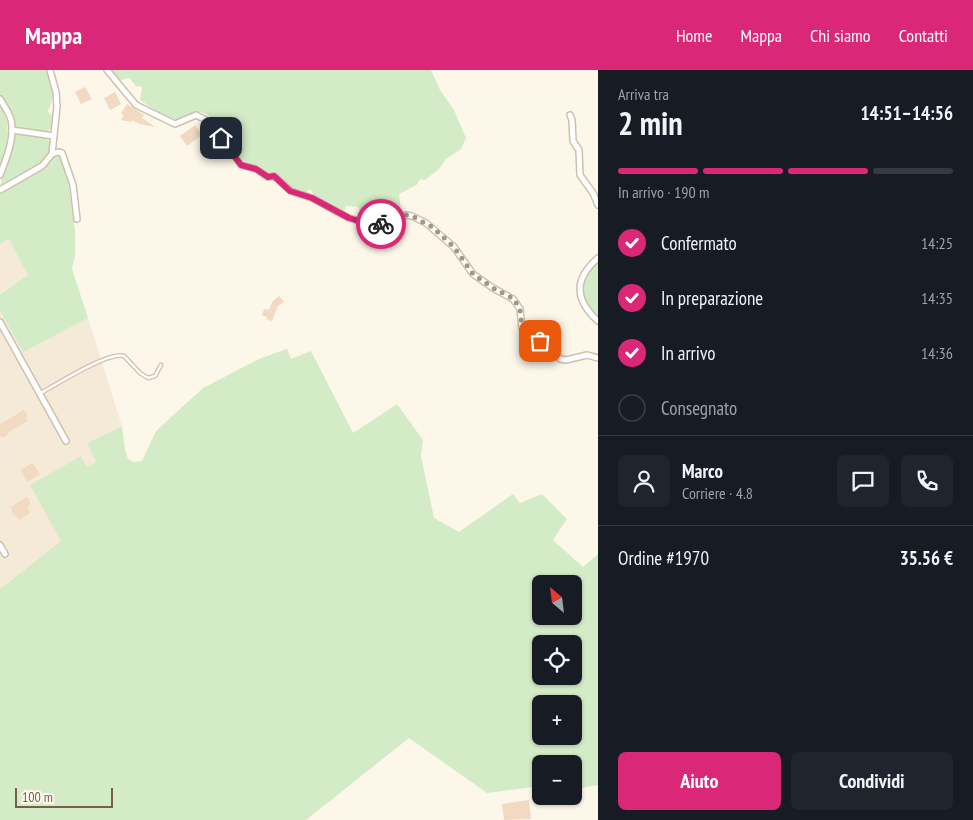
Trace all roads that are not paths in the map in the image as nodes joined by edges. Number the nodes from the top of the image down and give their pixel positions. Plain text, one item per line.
1 (50, 70) edge
2 (107, 70) edge
3 (0, 99) edge
4 (570, 115) dead end
5 (12, 130) junction
6 (54, 136) junction
7 (52, 154) junction
8 (0, 175) edge
9 (0, 190) edge
10 (598, 205) edge
11 (78, 219) dead end
12 (598, 258) edge
13 (598, 321) edge
14 (0, 322) edge
15 (598, 358) edge
16 (160, 365) dead end
17 (40, 394) junction
18 (66, 441) dead end
19 (0, 545) edge
20 (5, 554) dead end

1 - 6 street
2 - 15 street
3 - 5 street
4 - 10 street
5 - 6 street
5 - 8 street
6 - 7 street
7 - 9 street
7 - 11 street
12 - 13 street
14 - 17 street
16 - 17 lane
17 - 18 street
19 - 20 street

